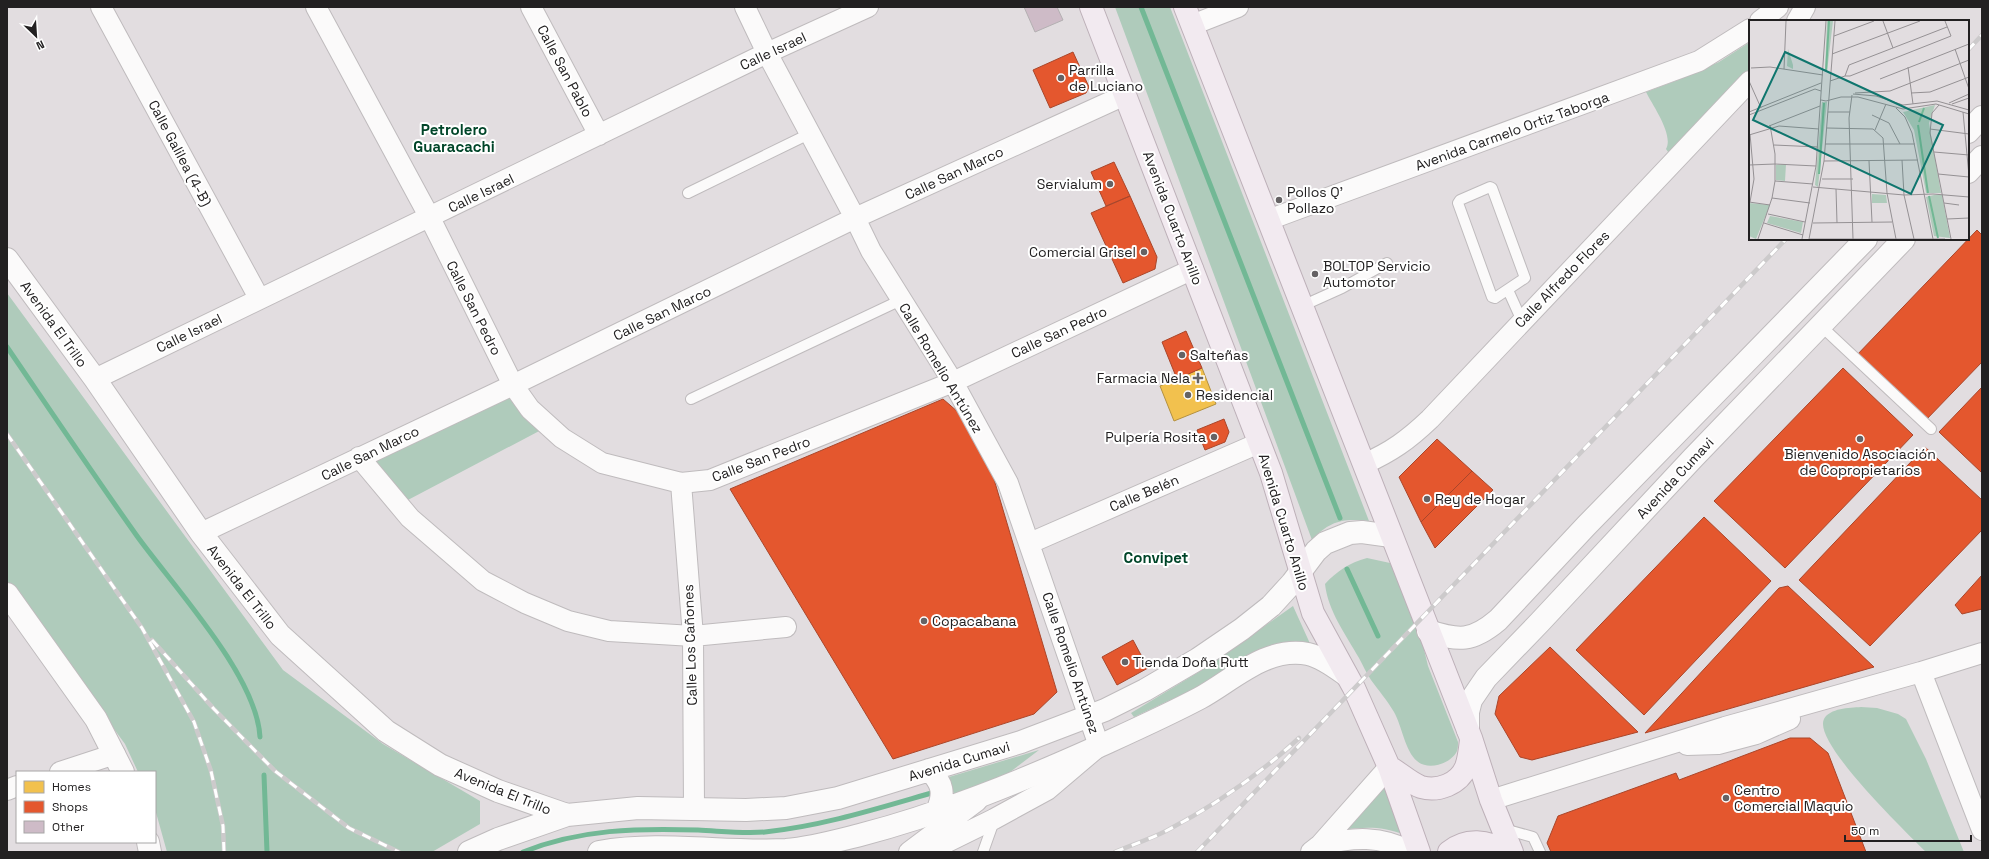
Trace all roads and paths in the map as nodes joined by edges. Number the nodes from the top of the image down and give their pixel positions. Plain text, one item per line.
1 (101, 7) edge
2 (316, 7) edge
3 (532, 7) edge
4 (745, 7) edge
5 (868, 7) edge
6 (1092, 7) edge
7 (1238, 7) edge
8 (1805, 7) edge
9 (1188, 16) edge
10 (1797, 20) edge
11 (1749, 30) edge
12 (767, 53) junction
13 (1749, 82) edge
14 (1125, 95) junction
15 (1982, 117) edge
16 (1969, 131) edge
17 (809, 134) junction
18 (599, 135) junction
19 (688, 193) dead end
20 (430, 218) junction
21 (856, 218) junction
22 (1268, 220) junction
23 (1903, 240) edge
24 (1862, 243) edge
25 (7, 259) edge
26 (1388, 263) dead end
27 (1879, 265) junction
28 (1193, 269) junction
29 (1508, 290) junction
30 (259, 298) junction
31 (900, 300) junction
32 (1302, 306) junction
33 (1522, 321) junction
34 (1820, 326) junction
35 (94, 379) junction
36 (953, 382) junction
37 (513, 385) junction
38 (692, 399) dead end
39 (1931, 429) dead end
40 (1259, 443) junction
41 (359, 457) junction
42 (1364, 464) junction
43 (681, 483) junction
44 (1586, 526) junction
45 (201, 534) junction
46 (1391, 536) junction
47 (1030, 543) junction
48 (1609, 548) junction
49 (1300, 571) junction
50 (7, 594) edge
51 (786, 627) dead end
52 (1428, 630) junction
53 (693, 636) junction
54 (1982, 653) edge
55 (1921, 672) junction
56 (1346, 675) junction
57 (1088, 716) junction
58 (1469, 734) junction
59 (1099, 746) junction
60 (119, 763) edge
61 (1390, 767) junction
62 (929, 770) junction
63 (67, 771) edge
64 (987, 793) junction
65 (1492, 800) junction
66 (694, 808) junction
67 (937, 811) junction
68 (567, 815) junction
69 (994, 819) junction
70 (1504, 829) junction
71 (1982, 830) edge
72 (1316, 848) edge
73 (469, 852) edge
74 (599, 852) edge
75 (909, 852) edge
76 (926, 852) edge
77 (983, 852) edge
78 (1412, 852) edge
79 (1419, 852) edge
80 (1449, 852) edge
81 (1505, 852) edge
82 (1512, 852) edge
83 (1540, 852) edge

1 - 30 street, Calle Galilea (4-B)
2 - 20 street, Calle San Pedro
3 - 18 street, Calle San Pablo
4 - 12 street, Calle Romelio Antúnez
5 - 12 street, Calle Israel
6 - 14 highway, Avenida Cuarto Anillo
7 - 9 street
8 - 10 street
9 - 22 highway
11 - 22 street, Avenida Carmelo Ortiz Taborga
12 - 17 street, Calle Romelio Antúnez
12 - 18 street, Calle Israel
13 - 33 street, Calle Alfredo Flores
14 - 21 street, Calle San Marco
14 - 28 highway, Avenida Cuarto Anillo
15 - 16 main road
17 - 19 lane
17 - 21 street, Calle Romelio Antúnez
18 - 20 street, Calle Israel
20 - 30 street, Calle Israel
20 - 37 street, Calle San Pedro
21 - 31 street, Calle Romelio Antúnez
21 - 37 street, Calle San Marco
22 - 32 highway
23 - 27 main road, Avenida Cumavi
24 - 27 main road
24 - 44 main road, Avenida Cumavi
25 - 35 main road, Avenida El Trillo
26 - 32 lane
27 - 34 main road, Avenida Cumavi
28 - 36 street, Calle San Pedro
28 - 40 highway, Avenida Cuarto Anillo
29 - 29 lane
29 - 33 lane
30 - 35 street, Calle Israel
31 - 36 street, Calle Romelio Antúnez
31 - 38 lane
32 - 42 highway
33 - 42 street, Calle Alfredo Flores
34 - 39 lane
34 - 48 main road, Avenida Cumavi
35 - 45 main road, Avenida El Trillo
36 - 43 street, Calle San Pedro
36 - 47 street, Calle Romelio Antúnez
37 - 41 street, Calle San Marco
37 - 43 street, Calle San Pedro
40 - 47 street, Calle Belén
40 - 49 highway, Avenida Cuarto Anillo
41 - 45 street, Calle San Marco
41 - 53 street
42 - 46 highway
43 - 53 street, Calle Los Cañones
44 - 48 main road
44 - 52 main road, Avenida Cumavi
45 - 68 main road, Avenida El Trillo
46 - 49 main road, Avenida Cumavi
46 - 52 highway
47 - 57 street, Calle Romelio Antúnez
48 - 58 main road, Avenida Cumavi
49 - 56 highway, Avenida Cuarto Anillo
49 - 57 main road, Avenida Cumavi
50 - 60 main road
51 - 53 street
52 - 58 highway
53 - 66 street, Calle Los Cañones
54 - 55 street
55 - 65 street
55 - 71 street
56 - 59 main road
56 - 61 highway, Avenida Cuarto Anillo
57 - 59 street, Calle Romelio Antúnez
57 - 62 main road, Avenida Cumavi
58 - 61 highway
58 - 65 highway
59 - 64 main road
59 - 69 street
60 - 63 street
61 - 72 street
61 - 79 highway, Avenida Cuarto Anillo
62 - 66 main road, Avenida Cumavi
62 - 67 main road
64 - 67 main road
64 - 75 street
65 - 70 highway
66 - 68 main road, Avenida Cumavi
67 - 74 main road
68 - 73 main road, Avenida Cumavi
69 - 76 street
69 - 77 lane
70 - 82 highway
70 - 83 lane
72 - 78 street
80 - 81 highway

